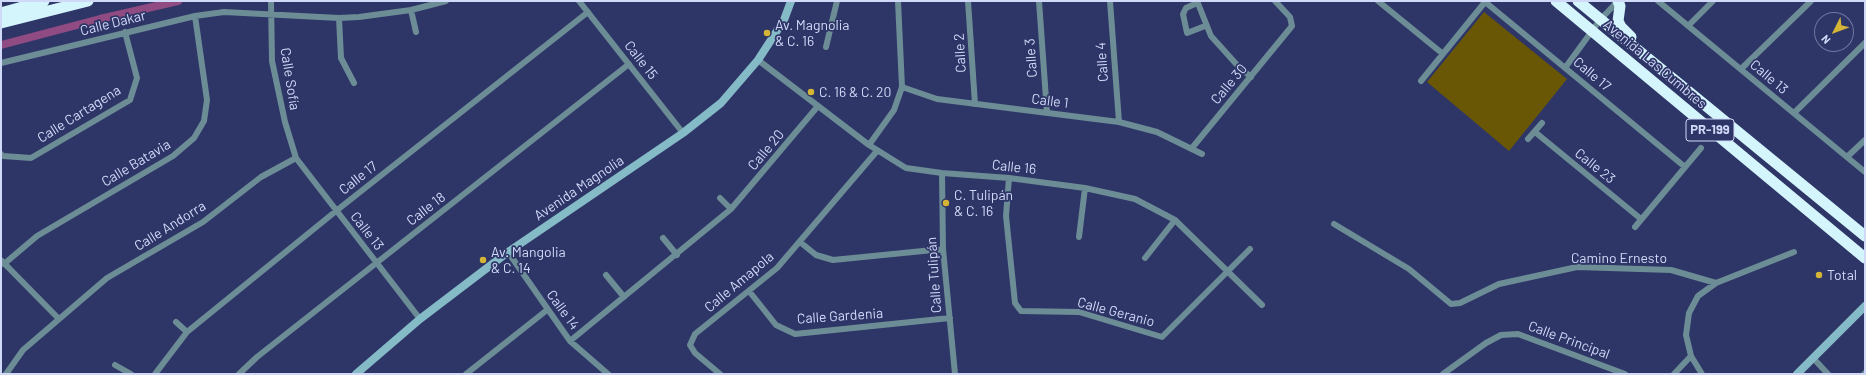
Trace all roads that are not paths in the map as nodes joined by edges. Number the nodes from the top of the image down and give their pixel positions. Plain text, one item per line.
1 (22, 1) edge
2 (44, 1) edge
3 (88, 1) edge
4 (271, 1) edge
5 (446, 1) edge
6 (579, 1) edge
7 (791, 1) edge
8 (837, 1) edge
9 (898, 1) edge
10 (968, 1) edge
11 (1039, 1) edge
12 (1110, 1) edge
13 (1275, 1) edge
14 (1378, 1) edge
15 (1556, 1) edge
16 (1578, 1) edge
17 (1618, 1) edge
18 (1658, 1) edge
19 (1714, 1) edge
20 (1811, 1) edge
21 (1197, 2) edge
22 (1484, 2) edge
23 (1, 7) edge
24 (411, 10) junction
25 (588, 12) junction
26 (1, 13) edge
27 (270, 14) junction
28 (195, 16) junction
29 (339, 18) junction
30 (1600, 20) junction
31 (1, 24) edge
32 (1205, 26) junction
33 (1688, 26) junction
34 (1592, 31) junction
35 (125, 32) junction
36 (416, 32) dead end
37 (1865, 43) edge
38 (826, 47) dead end
39 (1443, 54) junction
40 (758, 60) junction
41 (1, 63) edge
42 (629, 64) junction
43 (1565, 68) junction
44 (1741, 70) junction
45 (1251, 76) junction
46 (1421, 81) dead end
47 (354, 84) dead end
48 (902, 87) junction
49 (1686, 91) junction
50 (975, 104) junction
51 (818, 106) junction
52 (1047, 113) junction
53 (1794, 113) junction
54 (1119, 122) junction
55 (1542, 123) dead end
56 (1534, 132) junction
57 (683, 133) junction
58 (1528, 139) dead end
59 (1865, 140) edge
60 (869, 145) junction
61 (1192, 148) junction
62 (1701, 148) dead end
63 (877, 151) junction
64 (1, 154) edge
65 (1202, 154) dead end
66 (296, 158) junction
67 (1848, 158) junction
68 (1685, 167) junction
69 (1865, 172) edge
70 (942, 173) junction
71 (1009, 178) junction
72 (1085, 188) junction
73 (720, 198) dead end
74 (732, 209) junction
75 (336, 211) junction
76 (1641, 219) junction
77 (1175, 220) junction
78 (1334, 224) dead end
79 (1635, 227) dead end
80 (1079, 236) dead end
81 (1865, 236) edge
82 (663, 238) dead end
83 (800, 242) junction
84 (943, 249) junction
85 (1250, 249) dead end
86 (508, 252) junction
87 (1794, 252) dead end
88 (677, 255) junction
89 (1145, 258) dead end
90 (1865, 258) edge
91 (2, 262) edge
92 (377, 263) junction
93 (1228, 272) junction
94 (606, 275) dead end
95 (1716, 283) junction
96 (749, 291) junction
97 (624, 297) junction
98 (1262, 305) dead end
99 (1865, 306) edge
100 (547, 310) junction
101 (58, 318) junction
102 (420, 318) junction
103 (950, 318) junction
104 (176, 322) dead end
105 (187, 332) junction
106 (570, 341) junction
107 (1691, 356) junction
108 (1813, 358) junction
109 (116, 365) dead end
110 (247, 367) junction
111 (601, 368) junction
112 (6, 374) edge
113 (131, 374) edge
114 (155, 374) edge
115 (239, 374) edge
116 (250, 374) edge
117 (356, 374) edge
118 (466, 374) edge
119 (596, 374) edge
120 (608, 374) edge
121 (720, 374) edge
122 (955, 374) edge
123 (1443, 374) edge
124 (1625, 374) edge
125 (1674, 374) edge
126 (1702, 374) edge
127 (1797, 374) edge
128 (1828, 374) edge

1 - 23 highway
2 - 26 highway
3 - 31 highway
4 - 27 street, Calle Sofía
5 - 24 street, Calle Dakar
6 - 25 street, Calle 15
7 - 40 street, Avenida Magnolia
8 - 38 street
9 - 48 street
10 - 50 street, Calle 2
11 - 52 street, Calle 3
12 - 54 street, Calle 4
13 - 45 street, Calle 30
14 - 39 street
15 - 34 highway, Avenida Las Cumbres / PR-199
16 - 30 highway, Avenida Las Cumbres / PR-199
17 - 30 street
17 - 49 highway
18 - 33 street, Calle 13
19 - 33 street
20 - 44 street
21 - 32 street
21 - 32 street
22 - 39 street
22 - 43 street, Calle 17
24 - 29 street, Calle Dakar
24 - 36 street
25 - 42 street, Calle 15
25 - 75 street, Calle 17
27 - 28 street, Calle Dakar
27 - 29 street, Calle Dakar
27 - 66 street, Calle Sofía
28 - 35 street, Calle Dakar
28 - 91 street, Calle Batavia
29 - 47 street
30 - 34 street
30 - 49 highway, Avenida Las Cumbres / PR-199
32 - 45 street
33 - 44 street, Calle 13
34 - 43 street
34 - 90 highway, Avenida Las Cumbres / PR-199
35 - 41 street, Calle Dakar
35 - 64 street, Calle Cartagena
37 - 53 street
39 - 46 street
40 - 51 street, Calle 16
40 - 57 street, Avenida Magnolia
42 - 57 street, Calle 15
42 - 92 street, Calle 18
43 - 68 street, Calle 17
44 - 53 street, Calle 13
45 - 61 street, Calle 30
48 - 50 street, Calle 1
48 - 60 street
49 - 81 highway, Avenida Las Cumbres / PR-199
50 - 52 street, Calle 1
51 - 60 street, Calle 16
51 - 74 street, Calle 20
52 - 54 street, Calle 1
53 - 67 street, Calle 13
54 - 61 street, Calle 1
55 - 56 street
56 - 58 street
56 - 76 street, Calle 23
57 - 86 street, Avenida Magnolia
59 - 67 street
60 - 63 street, Calle 16
61 - 65 street, Calle 1
62 - 68 street
63 - 70 street, Calle 16
63 - 83 street, Calle Amapola
66 - 75 street, Calle 13
66 - 101 street, Calle Andorra
67 - 69 street, Calle 13
68 - 76 street
70 - 71 street, Calle 16
70 - 84 street, Calle Tulipán
71 - 72 street, Calle 16
71 - 93 street, Calle Geranio
72 - 77 street, Calle 16
72 - 80 street
73 - 74 street
74 - 88 street, Calle 20
75 - 92 street, Calle 13
75 - 105 street, Calle 17
76 - 79 street
77 - 89 street
77 - 93 street, Calle 16
78 - 95 street, Camino Ernesto
82 - 88 street
83 - 84 street
83 - 96 street, Calle Amapola
84 - 103 street, Calle Tulipán
85 - 93 street, Calle Geranio
86 - 100 street, Calle 14
86 - 102 street, Avenida Magnolia
87 - 95 street
88 - 97 street, Calle 20
91 - 101 street
92 - 102 street, Calle 13
92 - 110 street, Calle 18
93 - 98 street, Calle 16
94 - 97 street
95 - 107 street
96 - 103 street, Calle Gardenia
96 - 121 street, Calle Amapola
97 - 106 street, Calle 20
99 - 108 street
100 - 106 street, Calle 14
100 - 118 street
101 - 112 street, Calle Andorra
102 - 117 street, Avenida Magnolia
103 - 122 street, Calle Tulipán
104 - 105 street
105 - 114 street, Calle 17
106 - 111 street, Calle 14
107 - 125 street
107 - 126 street
108 - 127 street
108 - 128 street
109 - 113 street
110 - 115 street, Calle 18
110 - 116 street
111 - 119 street
111 - 120 street, Calle 14
123 - 124 street, Calle Principal

